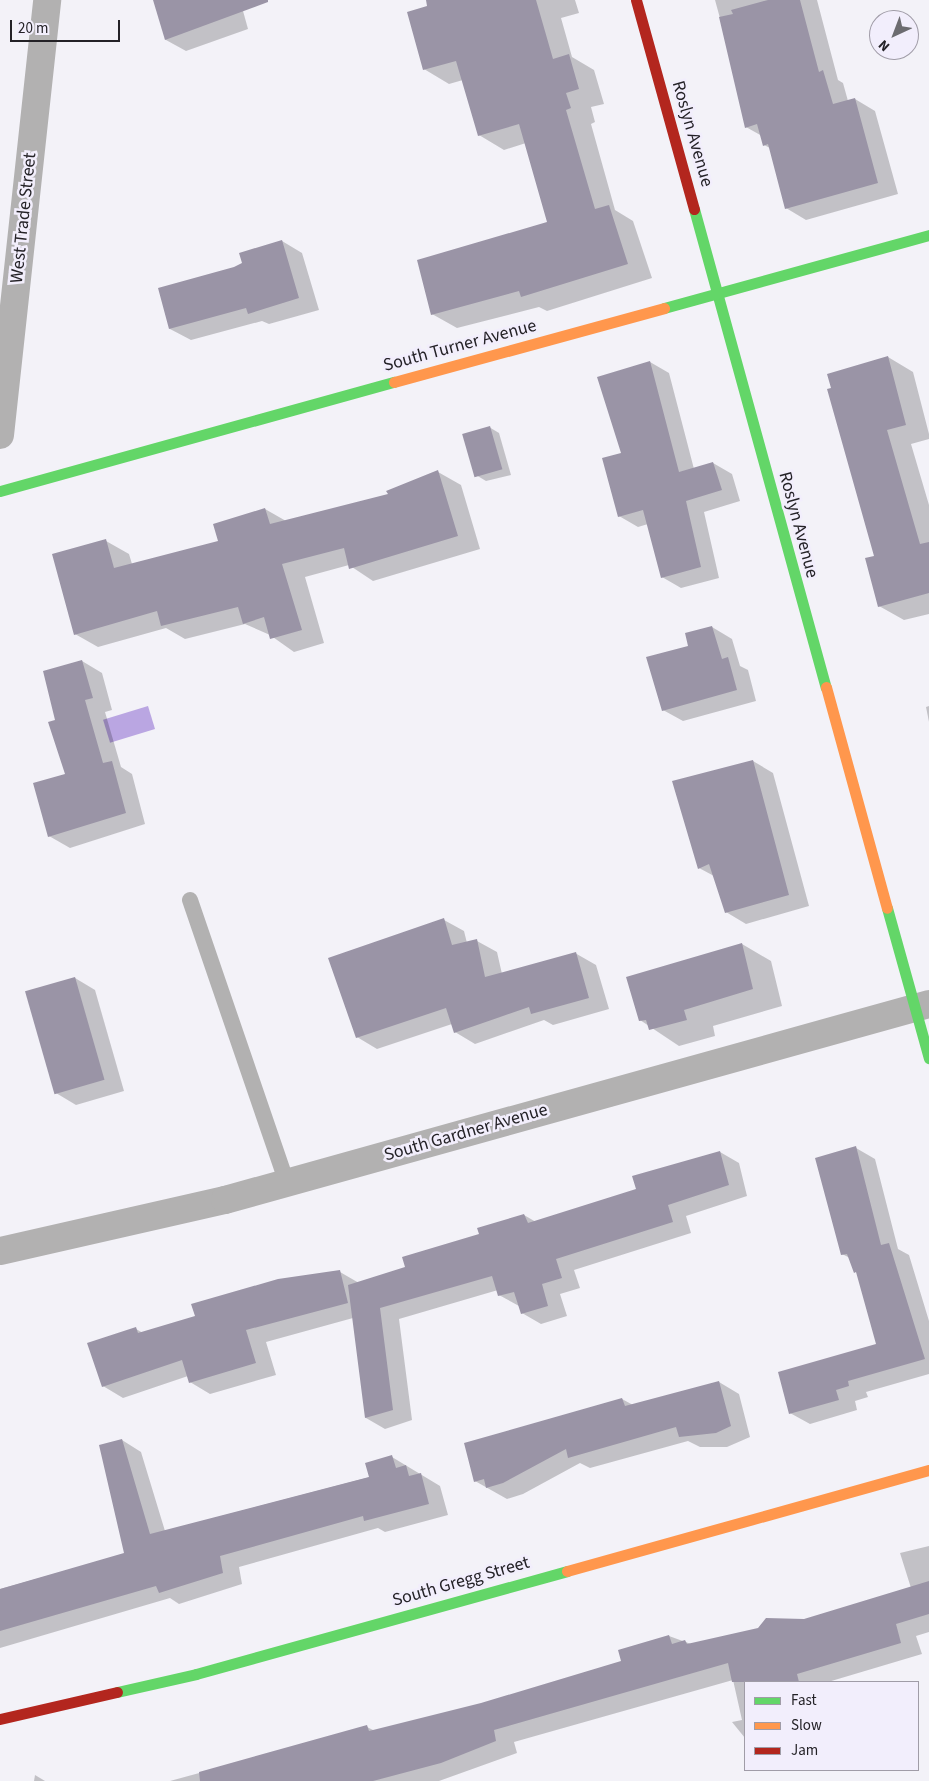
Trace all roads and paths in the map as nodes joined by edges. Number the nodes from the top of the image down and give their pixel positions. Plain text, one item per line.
1 (47, 0) edge
2 (636, 0) edge
3 (929, 235) edge
4 (10, 253) edge
5 (718, 294) junction
6 (0, 436) edge
7 (0, 490) edge
8 (190, 900) dead end
9 (922, 1006) edge
10 (929, 1058) edge
11 (287, 1183) junction
12 (0, 1251) edge
13 (929, 1470) edge
14 (0, 1720) edge

1 - 4 street, West Trade Street
2 - 5 street, Roslyn Avenue
3 - 5 street, South Turner Avenue
4 - 6 street, West Trade Street
5 - 7 street, South Turner Avenue
5 - 9 street, Roslyn Avenue
8 - 11 lane
9 - 10 street, Roslyn Avenue
9 - 11 street, South Gardner Avenue
11 - 12 street, South Gardner Avenue
13 - 14 street, South Gregg Street

